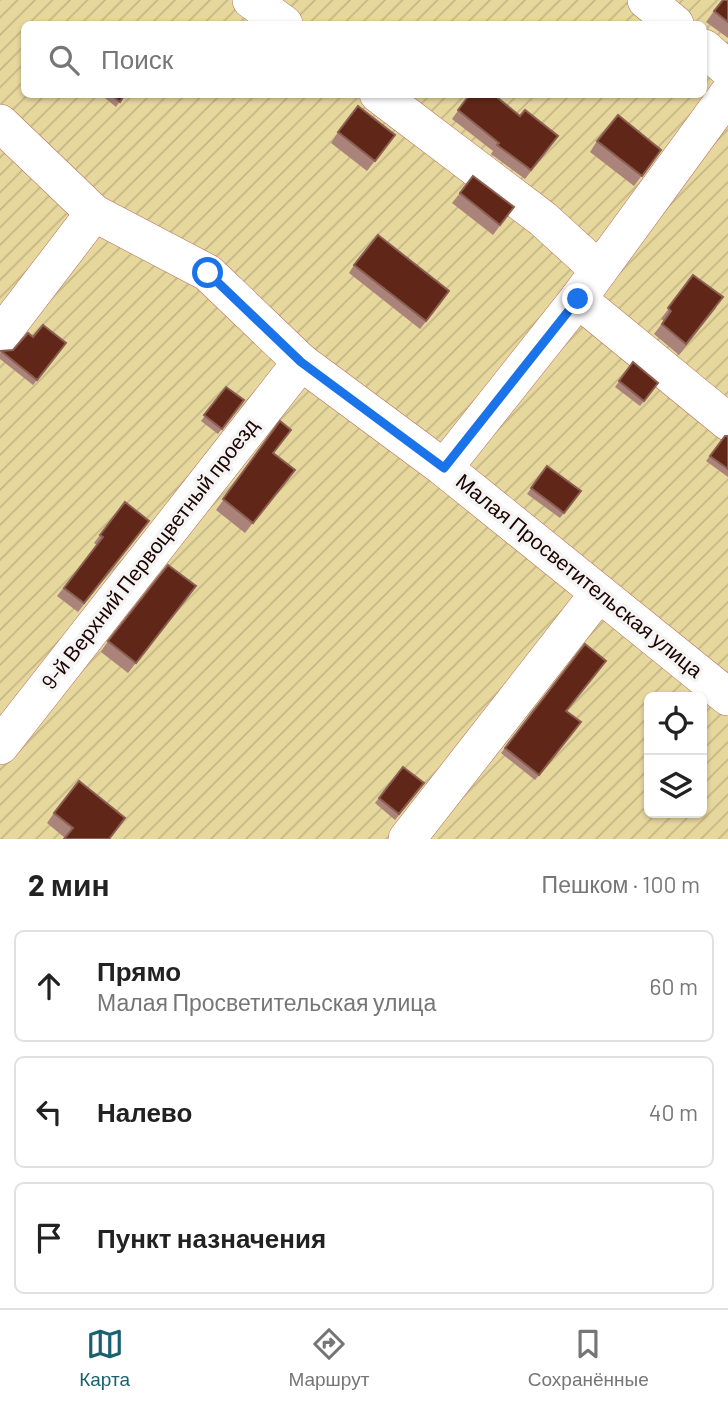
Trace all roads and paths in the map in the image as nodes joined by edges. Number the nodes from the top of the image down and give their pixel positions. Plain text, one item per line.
1 (251, 0) edge
2 (646, 0) edge
3 (280, 21) edge
4 (671, 21) edge
5 (707, 51) edge
6 (728, 69) edge
7 (728, 94) edge
8 (383, 98) edge
9 (0, 123) edge
10 (94, 212) junction
11 (588, 285) junction
12 (0, 336) edge
13 (301, 362) junction
14 (728, 422) edge
15 (444, 468) junction
16 (599, 593) junction
17 (728, 698) edge
18 (0, 746) edge
19 (407, 839) edge

1 - 3 lane
2 - 4 lane
5 - 6 lane
7 - 11 lane
8 - 11 lane
9 - 10 lane, Малая Просветительская улица
10 - 12 lane
10 - 13 lane, Малая Просветительская улица
11 - 14 lane
11 - 15 lane
13 - 15 lane, Малая Просветительская улица
13 - 18 lane, 9-й Верхний Первоцветный проезд
15 - 16 lane, Малая Просветительская улица
16 - 17 lane, Малая Просветительская улица
16 - 19 lane

